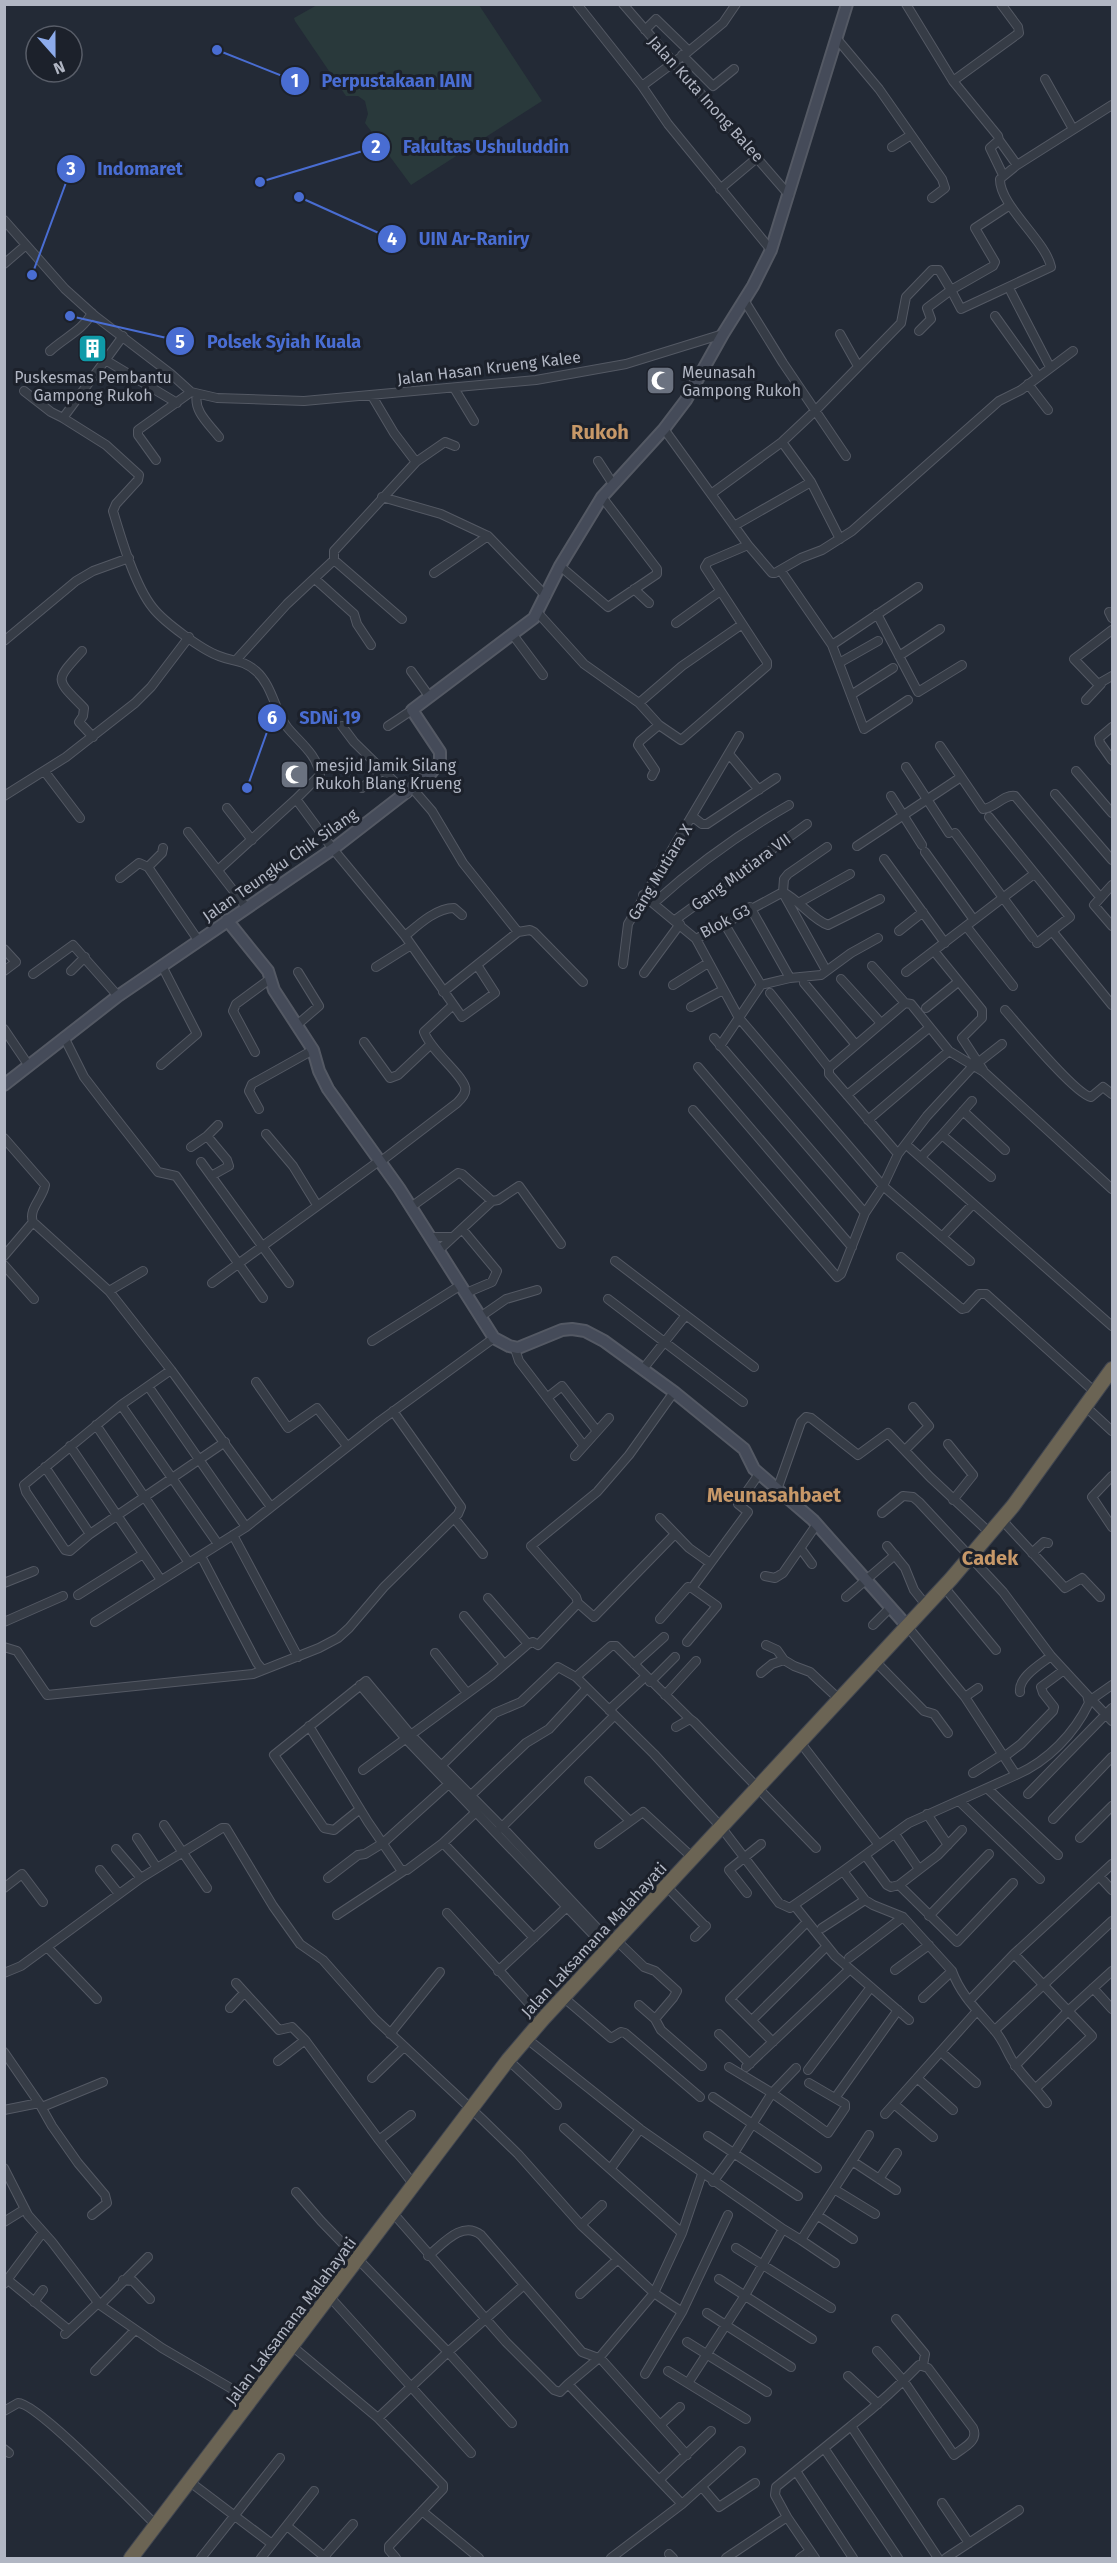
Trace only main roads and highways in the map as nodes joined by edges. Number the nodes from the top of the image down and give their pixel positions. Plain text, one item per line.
1 (1113, 1369) edge
2 (132, 2559) edge

1 - 2 highway, Jalan Laksamana Malahayati

